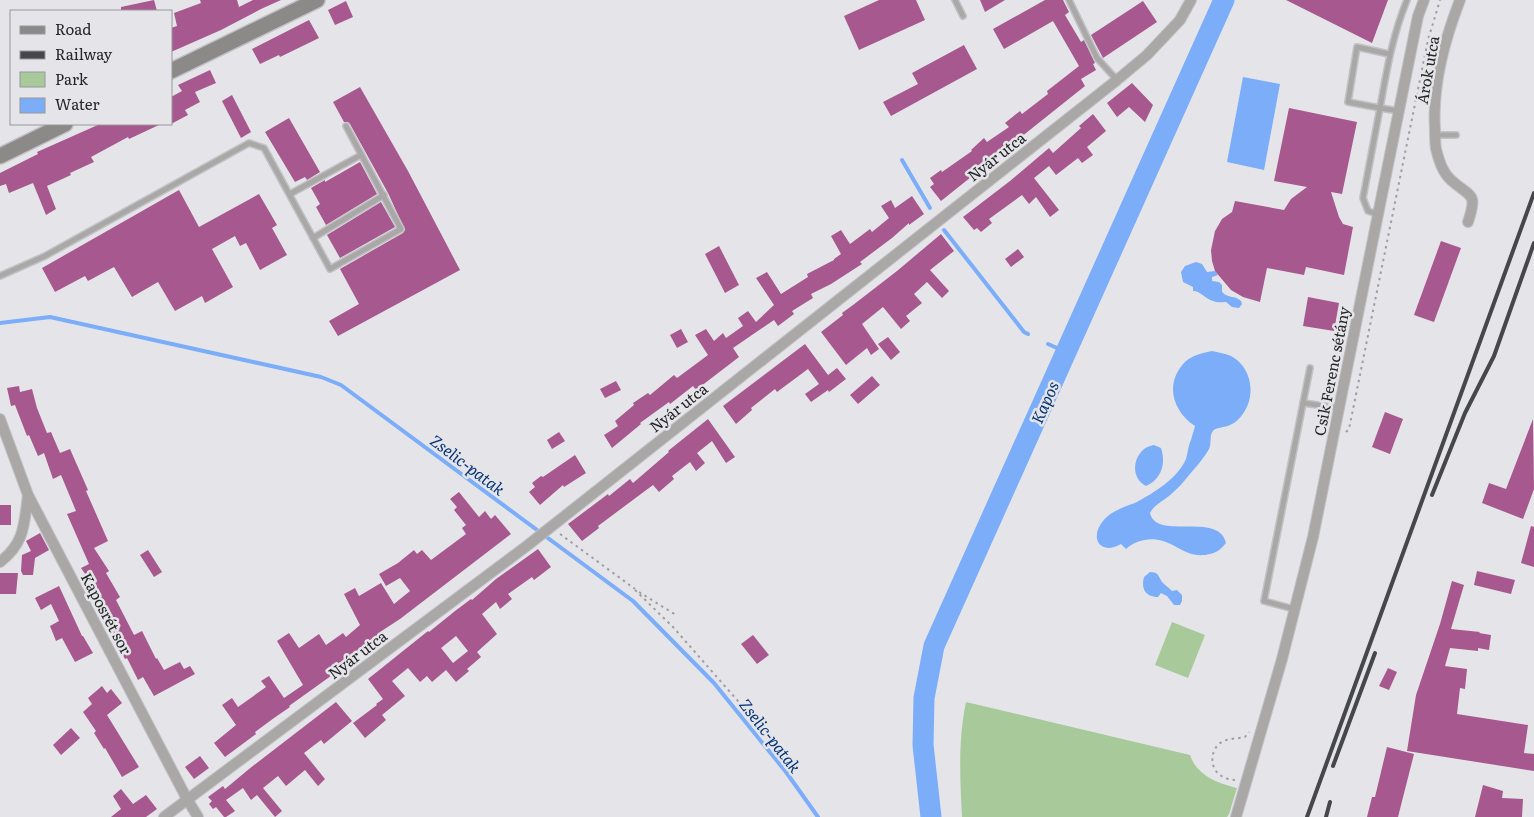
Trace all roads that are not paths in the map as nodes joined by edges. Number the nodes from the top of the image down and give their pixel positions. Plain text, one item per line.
1 (317, 0) edge
2 (955, 0) edge
3 (1069, 0) edge
4 (1191, 0) edge
5 (1407, 0) edge
6 (1424, 0) edge
7 (1460, 0) edge
8 (963, 16) dead end
9 (1389, 54) junction
10 (172, 71) edge
11 (1117, 80) junction
12 (1380, 108) junction
13 (1399, 111) junction
14 (63, 125) edge
15 (346, 126) dead end
16 (1435, 135) junction
17 (1456, 135) dead end
18 (361, 155) junction
19 (0, 156) edge
20 (290, 194) junction
21 (384, 195) junction
22 (1377, 214) junction
23 (1468, 222) dead end
24 (313, 238) junction
25 (0, 276) edge
26 (1310, 368) dead end
27 (1303, 403) junction
28 (1338, 408) junction
29 (0, 419) edge
30 (28, 494) junction
31 (0, 562) edge
32 (1294, 609) junction
33 (187, 799) junction
34 (164, 817) edge
35 (198, 817) edge
36 (1236, 817) edge

1 - 10 street
2 - 8 lane
3 - 11 lane
4 - 11 street, Nyár utca
5 - 9 lane
6 - 13 street, Csik Ferenc sétány
7 - 16 street, Árok utca
9 - 12 lane
9 - 12 lane
11 - 33 street, Nyár utca
12 - 13 lane
12 - 22 lane
13 - 22 street, Csik Ferenc sétány
14 - 19 street
15 - 18 lane
16 - 17 lane
16 - 23 street, Árok utca
18 - 20 lane
18 - 21 lane
20 - 24 lane
20 - 25 lane
21 - 24 lane
21 - 24 lane
22 - 28 street, Csik Ferenc sétány
26 - 27 lane
27 - 28 lane
27 - 32 lane
28 - 32 street, Csik Ferenc sétány
29 - 30 street, Kaposrét sor
30 - 31 street
30 - 33 street, Kaposrét sor
32 - 36 street, Csik Ferenc sétány
33 - 34 street, Nyár utca
33 - 35 street, Kaposrét sor

